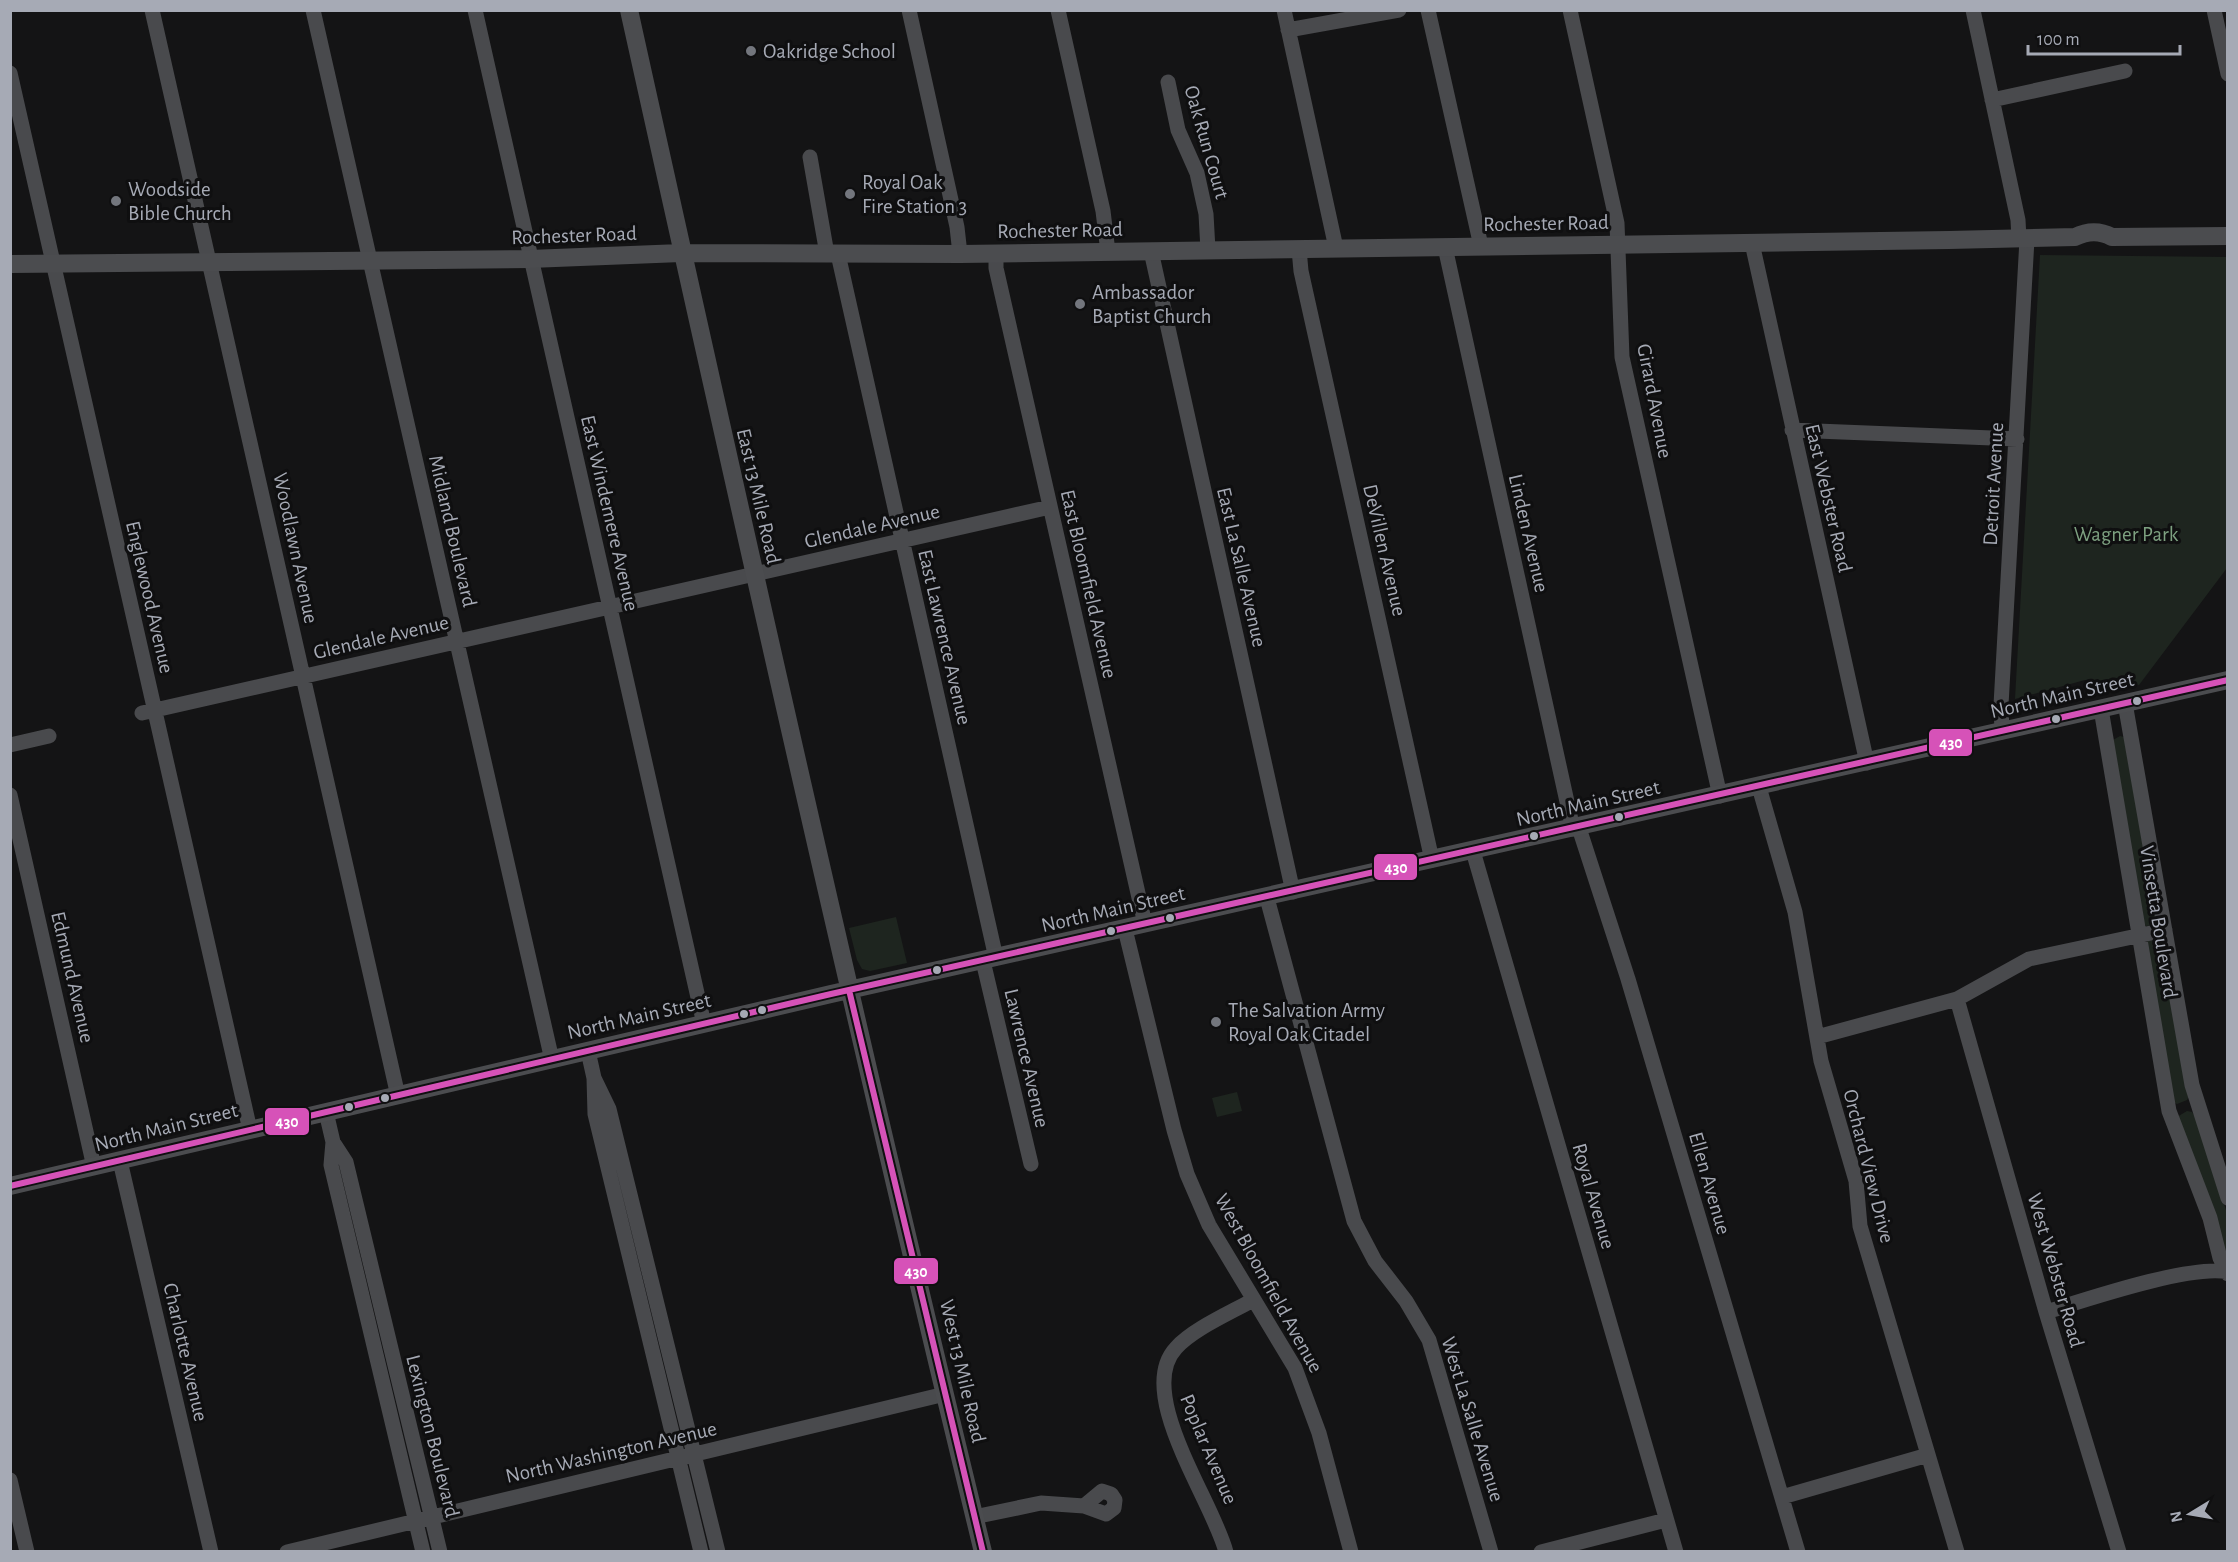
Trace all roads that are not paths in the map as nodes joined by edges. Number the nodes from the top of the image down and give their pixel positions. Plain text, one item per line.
1 (152, 10) edge
2 (313, 10) edge
3 (475, 10) edge
4 (629, 10) edge
5 (909, 10) edge
6 (1058, 10) edge
7 (1284, 10) edge
8 (1399, 10) edge
9 (1428, 10) edge
10 (1570, 10) edge
11 (1973, 10) edge
12 (2214, 10) edge
13 (1288, 30) junction
14 (2224, 45) edge
15 (2125, 71) dead end
16 (10, 73) edge
17 (2228, 74) edge
18 (1168, 82) dead end
19 (1992, 100) junction
20 (810, 156) dead end
21 (2228, 236) edge
22 (2023, 239) junction
23 (1752, 243) junction
24 (1617, 244) junction
25 (1481, 246) junction
26 (1445, 247) junction
27 (1335, 248) junction
28 (1299, 249) junction
29 (1208, 250) junction
30 (1151, 251) junction
31 (1108, 252) junction
32 (996, 253) junction
33 (681, 254) junction
34 (833, 254) junction
35 (960, 254) junction
36 (530, 259) junction
37 (369, 261) junction
38 (209, 262) junction
39 (10, 264) edge
40 (53, 264) junction
41 (1792, 430) junction
42 (2017, 439) junction
43 (1050, 507) junction
44 (902, 541) junction
45 (754, 574) junction
46 (609, 607) junction
47 (456, 641) junction
48 (303, 676) junction
49 (2228, 680) edge
50 (2125, 703) junction
51 (2101, 709) junction
52 (148, 711) junction
53 (2002, 732) junction
54 (2132, 735) junction
55 (49, 736) dead end
56 (2107, 739) junction
57 (10, 745) edge
58 (1866, 763) junction
59 (1759, 787) junction
60 (10, 795) edge
61 (1720, 796) junction
62 (1576, 828) junction
63 (1473, 851) junction
64 (1432, 860) junction
65 (1293, 892) junction
66 (1267, 898) junction
67 (1145, 924) junction
68 (1125, 929) junction
69 (2165, 930) junction
70 (2140, 934) junction
71 (990, 960) junction
72 (849, 990) junction
73 (1957, 999) junction
74 (704, 1024) junction
75 (1817, 1037) junction
76 (588, 1051) junction
77 (552, 1060) junction
78 (594, 1078) junction
79 (398, 1096) junction
80 (2196, 1104) junction
81 (2169, 1111) junction
82 (326, 1112) junction
83 (250, 1130) junction
84 (333, 1142) junction
85 (120, 1161) junction
86 (1031, 1164) dead end
87 (94, 1167) junction
88 (10, 1186) edge
89 (2228, 1198) edge
90 (650, 1270) junction
91 (2227, 1273) edge
92 (634, 1274) junction
93 (1253, 1300) junction
94 (2046, 1312) junction
95 (386, 1330) junction
96 (371, 1334) junction
97 (945, 1394) junction
98 (1928, 1455) junction
99 (685, 1456) junction
100 (10, 1480) edge
101 (1782, 1497) junction
102 (1084, 1506) dead end
103 (974, 1516) junction
104 (424, 1520) junction
105 (1666, 1520) junction
106 (27, 1551) edge
107 (211, 1551) edge
108 (287, 1551) edge
109 (423, 1551) edge
110 (440, 1551) edge
111 (701, 1551) edge
112 (718, 1551) edge
113 (983, 1551) edge
114 (1226, 1551) edge
115 (1351, 1551) edge
116 (1491, 1551) edge
117 (1541, 1551) edge
118 (1676, 1551) edge
119 (1798, 1551) edge
120 (1957, 1551) edge
121 (2119, 1551) edge

1 - 38 street, Woodlawn Avenue
2 - 37 street, Midland Boulevard
3 - 36 street, East Windemere Avenue
4 - 33 main road, East 13 Mile Road
5 - 35 street
6 - 31 street
7 - 13 street
8 - 13 street
9 - 25 street
10 - 24 street, Girard Avenue
11 - 19 street, Detroit Avenue
12 - 14 street
13 - 27 street
14 - 17 street
15 - 19 street
16 - 40 street, Englewood Avenue
18 - 29 street, Oak Run Court
19 - 22 street, Detroit Avenue
20 - 34 street, East Lawrence Avenue
21 - 22 main road, Rochester Road
22 - 23 main road, Rochester Road
22 - 42 street, Detroit Avenue
23 - 24 main road, Rochester Road
23 - 41 street, East Webster Road
24 - 25 main road, Rochester Road
24 - 61 street, Girard Avenue
25 - 26 main road, Rochester Road
26 - 27 main road, Rochester Road
26 - 62 street, Linden Avenue
27 - 28 main road, Rochester Road
28 - 29 main road, Rochester Road
28 - 64 street, DeVillen Avenue
29 - 30 main road, Rochester Road
30 - 31 main road, Rochester Road
30 - 65 street, East La Salle Avenue
31 - 32 main road, Rochester Road
32 - 35 main road, Rochester Road
32 - 43 street, East Bloomfield Avenue
33 - 34 main road, Rochester Road
33 - 36 main road, Rochester Road
33 - 45 main road, East 13 Mile Road
34 - 35 main road, Rochester Road
34 - 44 street, East Lawrence Avenue
36 - 37 main road, Rochester Road
36 - 46 street, East Windemere Avenue
37 - 38 main road, Rochester Road
37 - 47 street, Midland Boulevard
38 - 40 main road, Rochester Road
38 - 48 street, Woodlawn Avenue
39 - 40 main road, Rochester Road
40 - 52 street, Englewood Avenue
41 - 42 street
41 - 58 street, East Webster Road
42 - 53 street, Detroit Avenue
43 - 44 street, Glendale Avenue
43 - 67 street, East Bloomfield Avenue
44 - 45 street, Glendale Avenue
44 - 71 street, East Lawrence Avenue
45 - 46 street, Glendale Avenue
45 - 72 main road, East 13 Mile Road
46 - 47 street, Glendale Avenue
46 - 74 street, East Windemere Avenue
47 - 48 street, Glendale Avenue
47 - 77 street, Midland Boulevard
48 - 52 street, Glendale Avenue
48 - 79 street, Woodlawn Avenue
49 - 50 main road, North Main Street
50 - 51 main road, North Main Street
50 - 54 street, Vinsetta Boulevard
51 - 53 main road, North Main Street
51 - 56 street, Vinsetta Boulevard
52 - 83 street, Englewood Avenue
53 - 58 main road, North Main Street
54 - 56 street
54 - 69 street, Vinsetta Boulevard
55 - 57 street
56 - 70 street, Vinsetta Boulevard
58 - 59 main road, North Main Street
59 - 61 main road, North Main Street
59 - 75 street, Orchard View Drive
60 - 87 street, Edmund Avenue
61 - 62 main road, North Main Street
62 - 63 main road, North Main Street
62 - 101 street, Ellen Avenue
63 - 64 main road, North Main Street
63 - 105 street, Royal Avenue
64 - 65 main road, North Main Street
65 - 66 main road, North Main Street
66 - 67 main road, North Main Street
66 - 116 street, West La Salle Avenue
67 - 68 main road, North Main Street
68 - 71 main road, North Main Street
68 - 93 street, West Bloomfield Avenue
69 - 70 street
69 - 80 street, Vinsetta Boulevard
70 - 73 street
70 - 81 street, Vinsetta Boulevard
71 - 72 main road, North Main Street
71 - 86 street, Lawrence Avenue
72 - 74 main road, North Main Street
72 - 97 main road, West 13 Mile Road
73 - 75 street
73 - 94 street, West Webster Road
74 - 76 main road, North Main Street
75 - 98 street, Orchard View Drive
76 - 77 main road, North Main Street
76 - 78 street
77 - 79 main road, North Main Street
78 - 90 street
78 - 92 street
79 - 82 main road, North Main Street
80 - 81 street
80 - 89 street, Vinsetta Boulevard
81 - 91 street, Vinsetta Boulevard
82 - 83 main road, North Main Street
82 - 84 street, Lexington Boulevard
83 - 85 main road, North Main Street
84 - 95 street, Lexington Boulevard
84 - 96 street, Lexington Boulevard
85 - 87 main road, North Main Street
85 - 107 street, Charlotte Avenue
87 - 88 main road, North Main Street
90 - 92 street
90 - 99 street
91 - 94 street
92 - 99 street
93 - 114 street, Poplar Avenue
93 - 115 street, West Bloomfield Avenue
94 - 121 street, West Webster Road
95 - 96 street, Lexington Boulevard
95 - 104 street, Lexington Boulevard
96 - 104 street, Lexington Boulevard
97 - 99 street, North Washington Avenue
97 - 103 main road, West 13 Mile Road
98 - 101 street
98 - 120 street, Orchard View Drive
99 - 104 street, North Washington Avenue
99 - 111 street
99 - 112 street
100 - 106 street
101 - 119 street, Ellen Avenue
102 - 103 street
103 - 113 main road, West 13 Mile Road
104 - 108 street, North Washington Avenue
104 - 109 street, Lexington Boulevard
104 - 110 street, Lexington Boulevard
105 - 117 street
105 - 118 street, Royal Avenue

